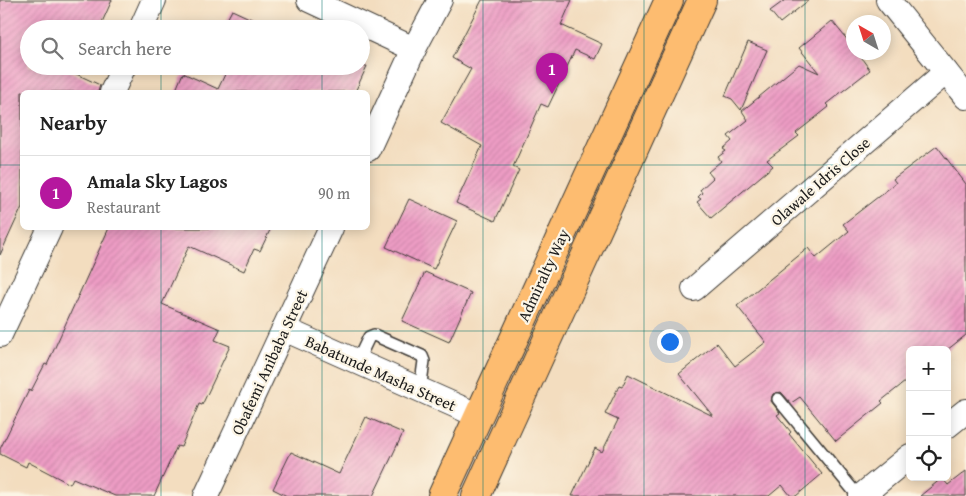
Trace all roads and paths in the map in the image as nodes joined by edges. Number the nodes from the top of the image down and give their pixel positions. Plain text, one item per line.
1 (154, 0) edge
2 (309, 0) edge
3 (440, 0) edge
4 (669, 0) edge
5 (702, 0) edge
6 (888, 0) edge
7 (145, 20) edge
8 (351, 20) edge
9 (370, 29) edge
10 (414, 50) junction
11 (946, 72) junction
12 (120, 75) edge
13 (113, 90) edge
14 (966, 97) edge
15 (370, 145) edge
16 (49, 230) edge
17 (330, 230) edge
18 (694, 289) dead end
19 (284, 329) junction
20 (0, 335) edge
21 (357, 362) junction
22 (420, 390) junction
23 (778, 399) dead end
24 (966, 411) edge
25 (479, 416) junction
26 (951, 423) edge
27 (906, 459) edge
28 (206, 496) edge
29 (442, 496) edge
30 (476, 496) edge
31 (859, 496) edge

1 - 7 street
2 - 8 street
3 - 10 street
4 - 25 main road, Admiralty Way
5 - 30 main road, Admiralty Way
6 - 11 street
9 - 10 street
10 - 15 street
11 - 14 street
11 - 18 street, Olawale Idris Close
12 - 13 street
16 - 20 street
17 - 19 street, Obafemi Anibaba Street
19 - 21 street, Babatunde Masha Street
19 - 28 street, Obafemi Anibaba Street
21 - 22 street, Babatunde Masha Street
21 - 22 lane
22 - 25 street, Babatunde Masha Street
23 - 31 lane
24 - 26 street
25 - 29 main road, Admiralty Way
27 - 31 street

